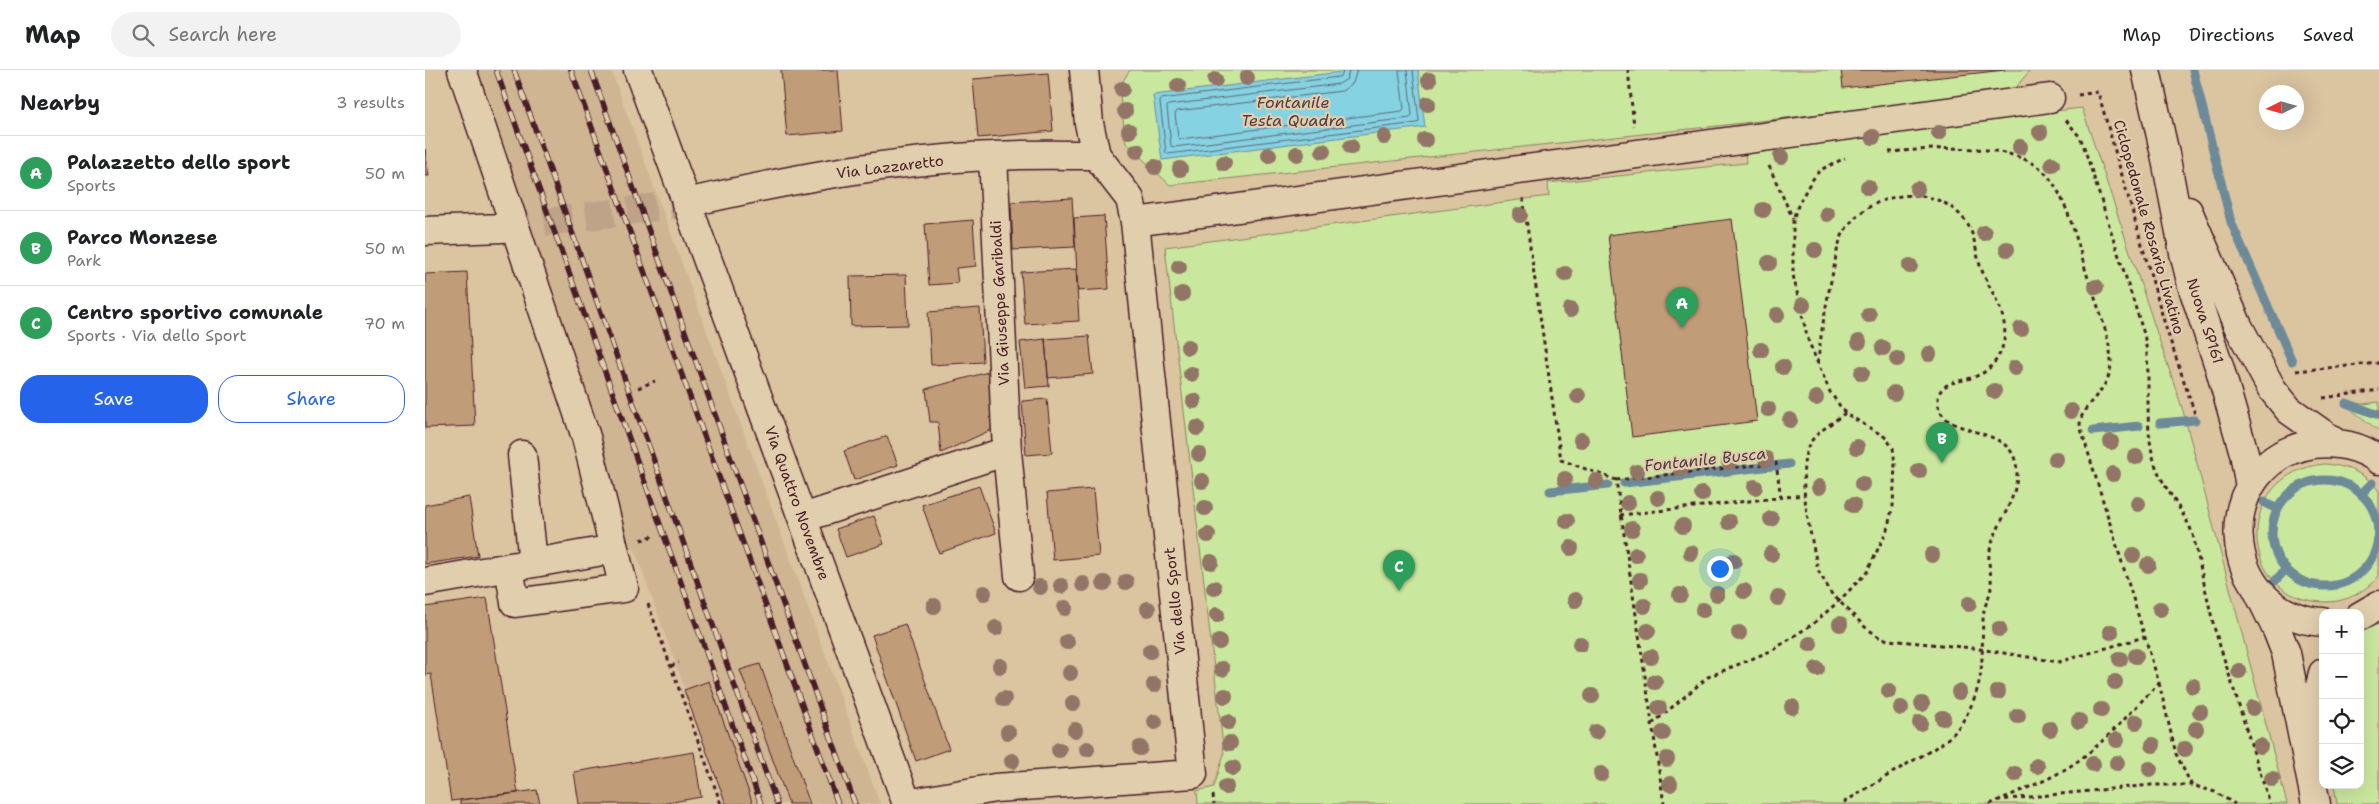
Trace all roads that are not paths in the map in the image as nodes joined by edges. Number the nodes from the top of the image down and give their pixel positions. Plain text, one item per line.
1 (461, 70) edge
2 (638, 70) edge
3 (1084, 70) edge
4 (2146, 70) edge
5 (2050, 98) road end
6 (2165, 154) junction
7 (1096, 155) junction
8 (993, 156) junction
9 (686, 203) junction
10 (1135, 222) junction
11 (503, 228) tunnel mouth
12 (425, 231) edge
13 (2337, 444) junction
14 (1007, 451) junction
15 (522, 455) dead end
16 (2379, 460) edge
17 (2250, 487) junction
18 (803, 518) junction
19 (625, 545) junction
20 (521, 565) junction
21 (1019, 576) dead end
22 (425, 582) edge
23 (2257, 589) junction
24 (2319, 621) edge
25 (2319, 691) edge
26 (2315, 797) edge
27 (907, 804) edge

1 - 19 street
2 - 9 street, Via Quattro Novembre
3 - 7 street
4 - 6 street, Nuova SP161
5 - 10 street
6 - 13 street, Nuova SP161
6 - 17 street, Nuova SP161
7 - 8 street, Via Lazzaretto
7 - 10 street, Via dello Sport
8 - 9 street, Via Lazzaretto
8 - 14 street, Via Giuseppe Garibaldi
9 - 18 street, Via Quattro Novembre
10 - 27 street, Via dello Sport
11 - 12 street
13 - 16 street, Nuova SP161
13 - 17 street, Nuova SP161
14 - 18 street
14 - 21 street, Via Giuseppe Garibaldi
15 - 20 street
17 - 23 street, Nuova SP161
18 - 27 street, Via Quattro Novembre
19 - 20 street
19 - 20 street
20 - 22 street
23 - 24 street, Nuova SP161
23 - 26 street
25 - 26 street

